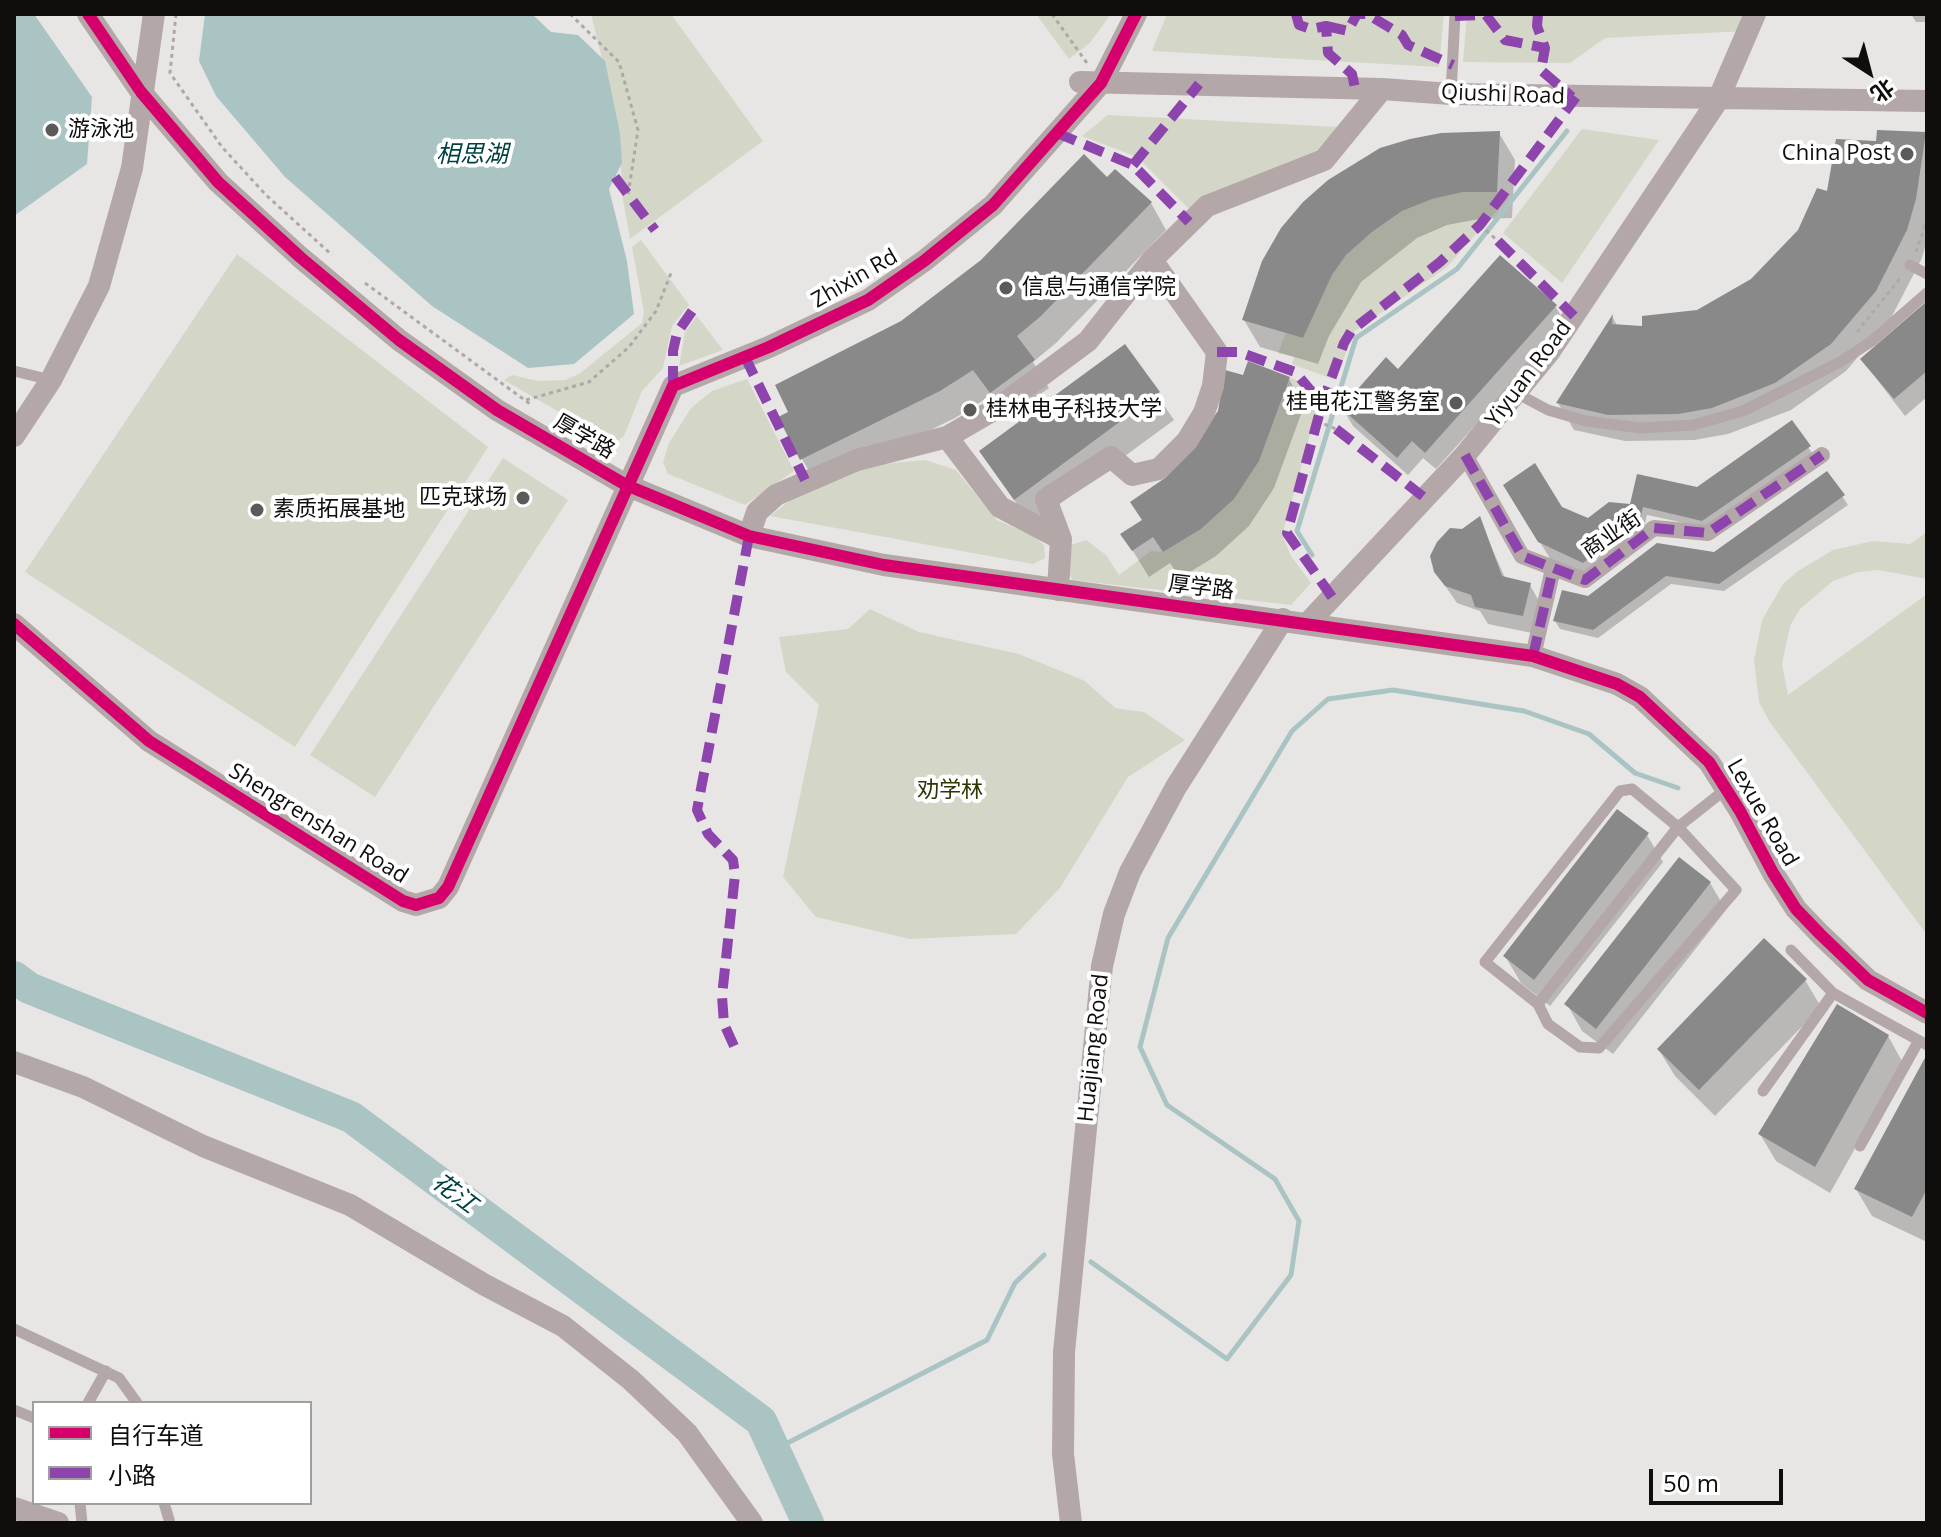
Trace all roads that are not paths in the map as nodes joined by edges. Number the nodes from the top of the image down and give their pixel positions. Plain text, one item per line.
1 (88, 14) edge
2 (154, 14) edge
3 (1136, 14) edge
4 (1455, 14) edge
5 (1755, 14) edge
6 (1090, 82) junction
7 (1382, 89) junction
8 (141, 92) junction
9 (1451, 94) junction
10 (1718, 100) junction
11 (1927, 101) edge
12 (1152, 260) junction
13 (1910, 265) road end
14 (1927, 274) edge
15 (1927, 293) edge
16 (14, 371) edge
17 (51, 380) junction
18 (1518, 394) junction
19 (14, 436) edge
20 (947, 437) junction
21 (1465, 455) junction
22 (1822, 455) dead end
23 (626, 485) junction
24 (749, 536) junction
25 (1061, 539) junction
26 (1553, 569) junction
27 (1058, 590) junction
28 (1283, 619) junction
29 (1308, 623) junction
30 (14, 624) edge
31 (1533, 656) junction
32 (1726, 789) junction
33 (1678, 827) junction
34 (1791, 950) dead end
35 (1833, 993) junction
36 (1538, 1004) junction
37 (1927, 1013) edge
38 (1923, 1044) edge
39 (14, 1062) edge
40 (1763, 1091) dead end
41 (1860, 1146) dead end
42 (14, 1329) edge
43 (106, 1371) junction
44 (89, 1401) edge
45 (136, 1401) edge
46 (14, 1508) edge
47 (58, 1523) edge
48 (752, 1523) edge
49 (1071, 1523) edge

1 - 8 street, 厚学路
2 - 8 street
3 - 6 street, Zhixin Rd
4 - 9 lane
5 - 10 street, Yiyuan Road
6 - 7 street, Qiushi Road
6 - 23 street, Zhixin Rd
7 - 9 street, Qiushi Road
7 - 12 street
8 - 17 street
8 - 23 street, 厚学路
9 - 10 street, Qiushi Road
10 - 11 street, Qiushi Road
10 - 18 street, Yiyuan Road
12 - 20 street
12 - 25 street
13 - 14 lane
15 - 18 lane
16 - 17 lane
17 - 19 street
18 - 21 street, Yiyuan Road
20 - 24 street
20 - 25 street
21 - 26 street, 商业街
21 - 29 street, Yiyuan Road
22 - 26 street, 商业街
23 - 24 street, 厚学路
23 - 30 street, Shengrenshan Road
24 - 27 street, 厚学路
25 - 27 street
26 - 31 street
27 - 28 street, 厚学路
28 - 29 street, 厚学路
28 - 49 street, Huajiang Road
29 - 31 street, Lexue Road
31 - 32 street, Lexue Road
32 - 33 lane
32 - 37 street, Lexue Road
33 - 36 lane
33 - 36 lane
33 - 36 lane
34 - 35 lane
35 - 38 lane
35 - 40 lane
38 - 41 lane
39 - 48 street
42 - 43 lane
43 - 44 lane
43 - 45 lane
46 - 47 street

